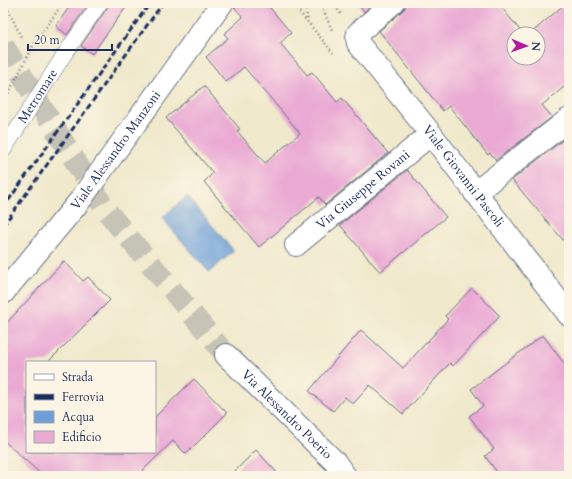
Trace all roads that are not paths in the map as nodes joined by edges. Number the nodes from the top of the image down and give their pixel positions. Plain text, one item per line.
1 (100, 3) edge
2 (222, 3) edge
3 (393, 3) edge
4 (569, 118) edge
5 (431, 134) junction
6 (3, 151) edge
7 (475, 193) junction
8 (296, 245) dead end
9 (3, 293) edge
10 (569, 315) edge
11 (226, 355) tunnel mouth
12 (345, 476) edge

1 - 6 lane, Metromare
2 - 9 street, Viale Alessandro Manzoni
3 - 5 street, Viale Giovanni Pascoli
4 - 7 street
5 - 7 street, Viale Giovanni Pascoli
5 - 8 street, Via Giuseppe Rovani
7 - 10 street, Viale Giovanni Pascoli
11 - 12 street, Via Alessandro Poerio

